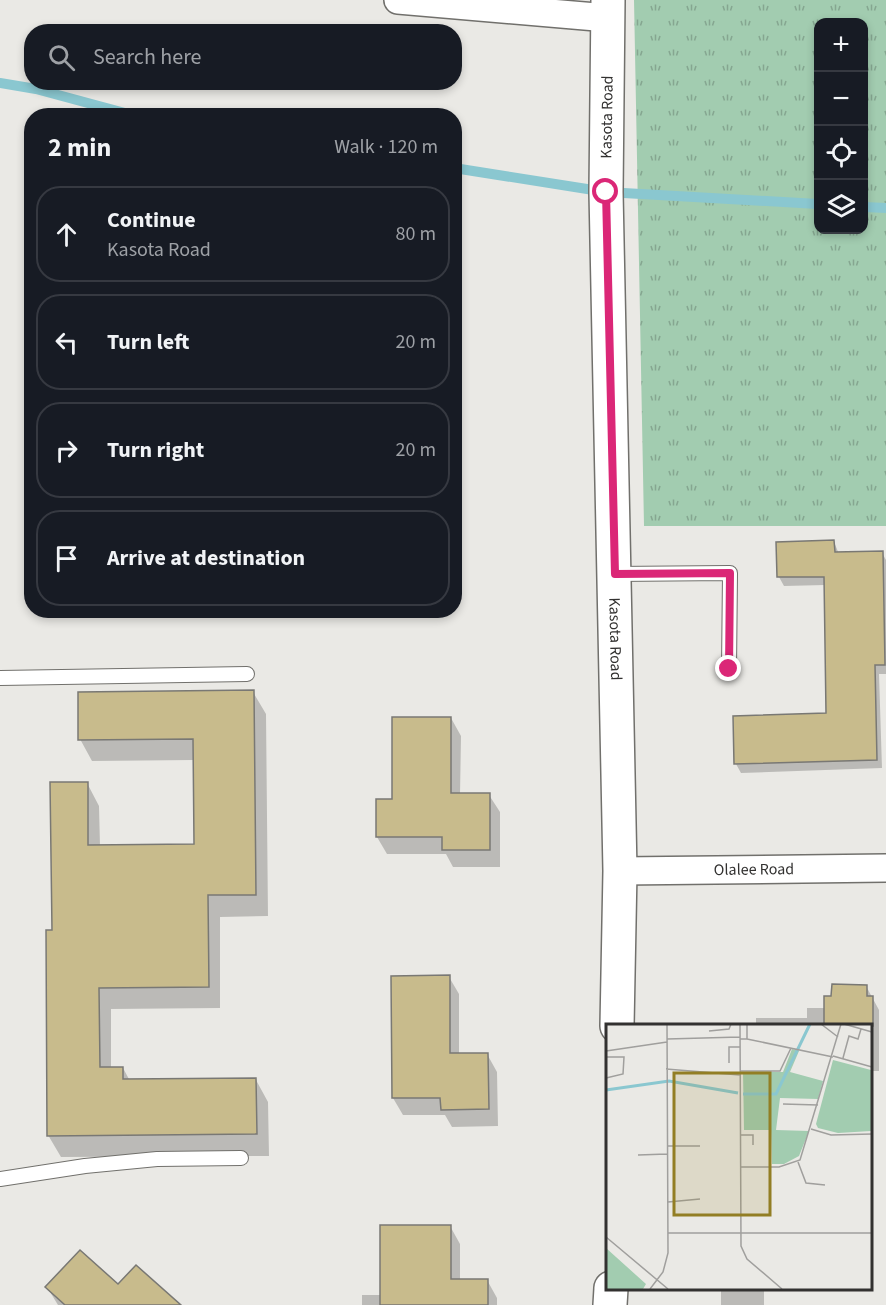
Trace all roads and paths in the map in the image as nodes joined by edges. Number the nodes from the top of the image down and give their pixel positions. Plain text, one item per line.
1 (398, 0) edge
2 (608, 9) edge
3 (615, 574) junction
4 (729, 669) dead end
5 (247, 674) dead end
6 (0, 678) edge
7 (886, 868) edge
8 (620, 871) junction
9 (617, 1024) edge
10 (241, 1158) dead end
11 (0, 1179) edge
12 (611, 1290) edge
13 (610, 1305) edge

1 - 2 street
2 - 3 street, Kasota Road
3 - 4 lane
3 - 8 street, Kasota Road
5 - 6 lane
7 - 8 street, Olalee Road
8 - 9 street, Kasota Road
10 - 11 lane
12 - 13 street

